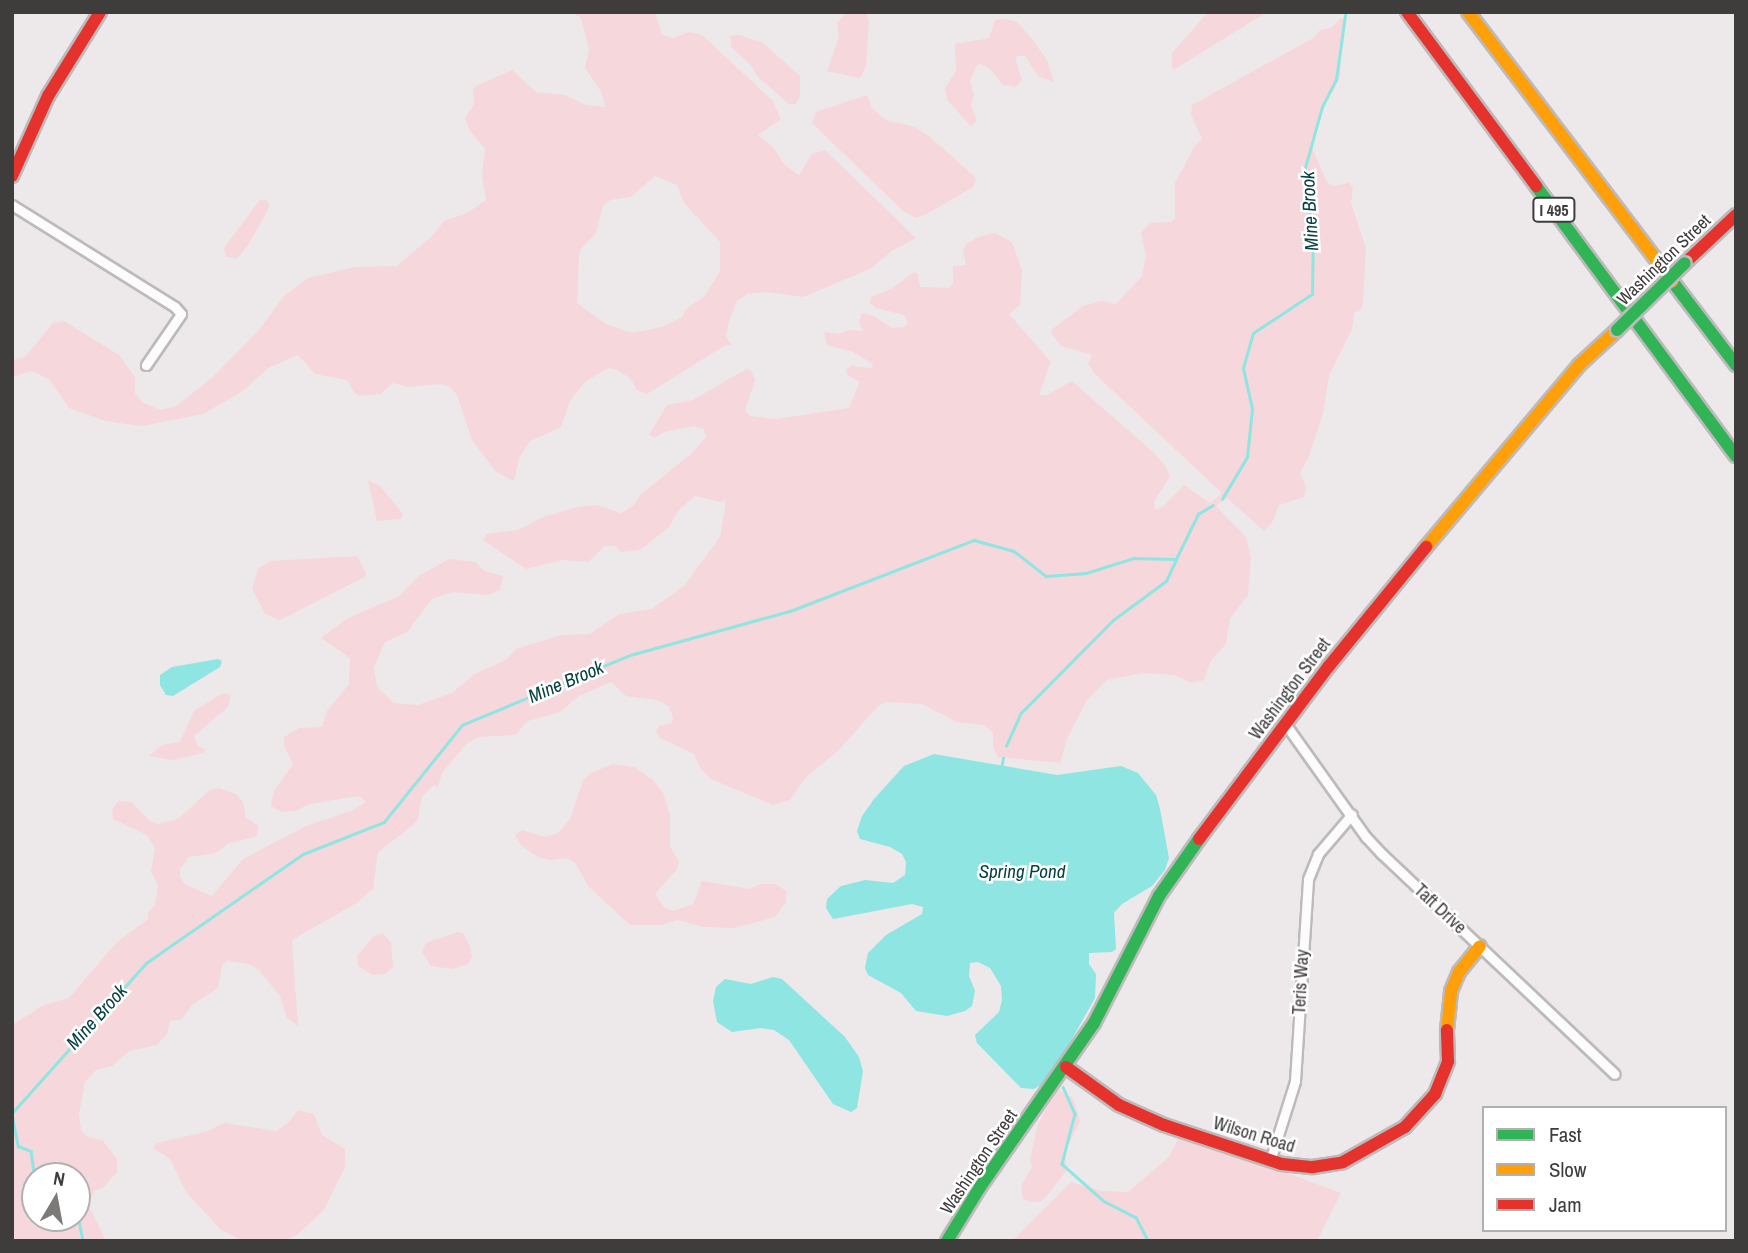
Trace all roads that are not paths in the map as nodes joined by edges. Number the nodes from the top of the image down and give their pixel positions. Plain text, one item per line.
1 (100, 12) edge
2 (1407, 12) edge
3 (1468, 12) edge
4 (12, 176) edge
5 (12, 205) edge
6 (1736, 215) edge
7 (146, 365) dead end
8 (1736, 365) edge
9 (1736, 456) edge
10 (1286, 725) junction
11 (1352, 814) junction
12 (1480, 946) junction
13 (1066, 1067) junction
14 (1615, 1074) dead end
15 (1270, 1161) junction
16 (947, 1241) edge

1 - 4 main road
2 - 9 main road, I 495
3 - 8 main road, I 495
5 - 7 street
6 - 10 main road, Washington Street, bridge
10 - 11 street, Taft Drive
10 - 13 main road, Washington Street
11 - 12 street, Taft Drive
11 - 15 street, Teris Way
12 - 14 street, Taft Drive
12 - 15 main road, Wilson Road
13 - 15 main road, Wilson Road
13 - 16 main road, Washington Street

